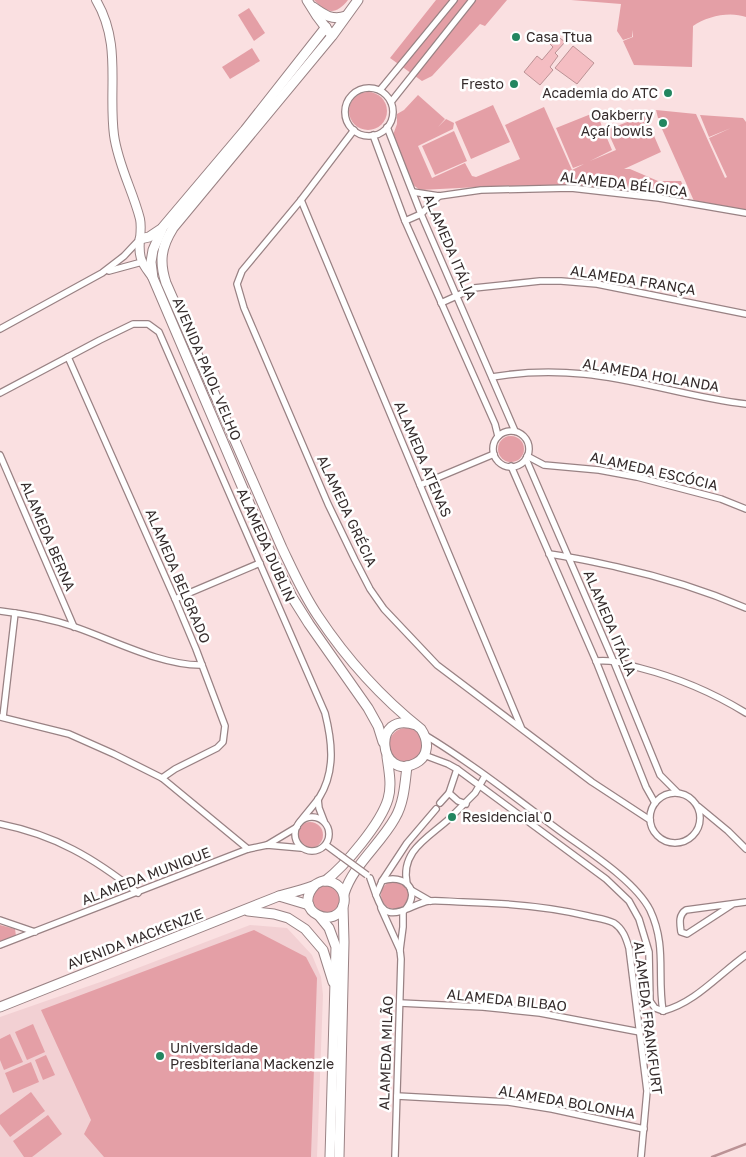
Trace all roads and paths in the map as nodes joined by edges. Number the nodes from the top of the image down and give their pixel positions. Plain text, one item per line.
1 (96, 0) edge
2 (358, 0) edge
3 (454, 0) edge
4 (472, 0) edge
5 (309, 3) edge
6 (346, 16) junction
7 (326, 27) junction
8 (332, 36) junction
9 (380, 90) junction
10 (391, 102) junction
11 (387, 127) junction
12 (354, 130) junction
13 (373, 135) junction
14 (413, 192) junction
15 (439, 196) junction
16 (300, 200) junction
17 (746, 213) edge
18 (421, 214) junction
19 (405, 221) junction
20 (163, 227) junction
21 (140, 239) junction
22 (142, 262) junction
23 (102, 273) junction
24 (153, 278) junction
25 (457, 294) junction
26 (440, 302) junction
27 (746, 314) edge
28 (0, 329) edge
29 (68, 357) junction
30 (492, 378) junction
31 (0, 393) edge
32 (746, 404) edge
33 (515, 431) junction
34 (498, 436) junction
35 (494, 454) junction
36 (0, 455) edge
37 (526, 457) junction
38 (510, 466) junction
39 (420, 485) junction
40 (746, 509) edge
41 (549, 554) junction
42 (569, 556) junction
43 (260, 563) junction
44 (175, 599) junction
45 (746, 608) edge
46 (0, 611) edge
47 (15, 613) junction
48 (74, 627) junction
49 (613, 660) junction
50 (596, 661) junction
51 (202, 665) junction
52 (746, 713) edge
53 (2, 717) edge
54 (416, 725) junction
55 (522, 729) junction
56 (425, 735) junction
57 (384, 742) junction
58 (424, 755) junction
59 (387, 757) junction
60 (407, 766) junction
61 (457, 769) junction
62 (485, 776) junction
63 (162, 778) junction
64 (479, 787) junction
65 (678, 792) junction
66 (449, 793) junction
67 (318, 799) junction
68 (655, 802) junction
69 (440, 803) dead end
70 (466, 804) junction
71 (699, 807) junction
72 (436, 809) dead end
73 (454, 814) dead end
74 (449, 819) dead end
75 (650, 820) junction
76 (0, 824) edge
77 (298, 824) junction
78 (326, 824) junction
79 (267, 845) junction
80 (326, 845) junction
81 (301, 848) junction
82 (248, 849) junction
83 (746, 849) edge
84 (368, 877) junction
85 (325, 881) junction
86 (381, 882) junction
87 (407, 884) junction
88 (315, 885) junction
89 (411, 890) junction
90 (138, 893) junction
91 (344, 894) junction
92 (376, 895) junction
93 (279, 896) junction
94 (430, 901) junction
95 (746, 902) edge
96 (733, 904) junction
97 (309, 905) junction
98 (343, 905) junction
99 (380, 906) junction
100 (246, 911) junction
101 (404, 911) junction
102 (320, 917) junction
103 (0, 920) edge
104 (35, 932) junction
105 (0, 945) edge
106 (400, 950) junction
107 (746, 955) edge
108 (334, 986) junction
109 (400, 1003) junction
110 (0, 1007) edge
111 (663, 1011) junction
112 (640, 1032) junction
113 (397, 1096) junction
114 (644, 1128) junction
115 (330, 1157) edge
116 (338, 1157) edge
117 (395, 1157) edge
118 (641, 1157) edge

1 - 21 street
2 - 6 main road, AVENIDA PAIOL VELHO
3 - 9 street
4 - 10 street
5 - 6 main road
5 - 7 main road
6 - 8 main road, AVENIDA PAIOL VELHO
7 - 8 main road
7 - 20 main road, AVENIDA PAIOL VELHO
8 - 54 main road, AVENIDA PAIOL VELHO
9 - 10 street
9 - 12 street
10 - 11 street
11 - 13 street
11 - 14 street, ALAMEDA ITÁLIA
12 - 13 street
12 - 16 street, ALAMEDA GRÉCIA
13 - 19 street
14 - 15 street, ALAMEDA BÉLGICA
14 - 18 street, ALAMEDA ITÁLIA
15 - 17 street, ALAMEDA BÉLGICA
15 - 18 street
16 - 39 street, ALAMEDA ATENAS
16 - 55 street, ALAMEDA GRÉCIA
18 - 19 street
18 - 25 street, ALAMEDA ITÁLIA
19 - 26 street
20 - 21 main road
20 - 24 main road, AVENIDA PAIOL VELHO
21 - 22 street
21 - 23 street
22 - 23 street
22 - 24 street
23 - 28 street
24 - 57 main road, AVENIDA PAIOL VELHO
25 - 26 street, ALAMEDA FRANÇA
25 - 27 street, ALAMEDA FRANÇA
25 - 30 street, ALAMEDA ITÁLIA
26 - 34 street
29 - 31 street
29 - 43 street, ALAMEDA DUBLIN
29 - 44 street, ALAMEDA BELGRADO
30 - 32 street, ALAMEDA HOLANDA
30 - 33 street, ALAMEDA ITÁLIA
33 - 34 street
33 - 37 street
34 - 35 street
35 - 38 street
35 - 39 street
36 - 48 street, ALAMEDA BERNA
37 - 38 street
37 - 40 street, ALAMEDA ESCÓCIA
37 - 42 street, ALAMEDA ITÁLIA
38 - 41 street, ALAMEDA ITÁLIA
39 - 55 street, ALAMEDA ATENAS
41 - 42 street
41 - 50 street, ALAMEDA ITÁLIA
42 - 45 street
42 - 49 street, ALAMEDA ITÁLIA
43 - 44 street
43 - 67 street, ALAMEDA DUBLIN
44 - 51 street, ALAMEDA BELGRADO
46 - 47 street
47 - 48 street
47 - 53 street
48 - 51 street
49 - 50 street
49 - 52 street
49 - 65 street, ALAMEDA ITÁLIA
50 - 68 street, ALAMEDA ITÁLIA
51 - 63 street, ALAMEDA BELGRADO
53 - 63 street
54 - 56 main road, AVENIDA PAIOL VELHO
54 - 57 main road
55 - 75 street, ALAMEDA GRÉCIA
56 - 58 main road
56 - 62 street
57 - 59 main road, AVENIDA PAIOL VELHO
58 - 60 main road
58 - 61 street
59 - 60 main road
59 - 85 main road, AVENIDA PAIOL VELHO
60 - 91 main road
61 - 64 street
61 - 66 street
62 - 64 street
62 - 111 street
63 - 82 street
64 - 70 street
64 - 111 street
65 - 68 street
65 - 71 street
66 - 69 street
66 - 70 street
67 - 77 street, ALAMEDA DUBLIN
67 - 78 street
68 - 75 street
70 - 73 street
71 - 75 street
71 - 83 street
72 - 86 street
74 - 87 street
76 - 90 street
77 - 78 street
77 - 79 street, ALAMEDA MUNIQUE
77 - 81 street
78 - 80 street
79 - 81 street, ALAMEDA MUNIQUE
79 - 82 street, ALAMEDA MUNIQUE
80 - 81 street
80 - 84 street, bridge
82 - 90 street, ALAMEDA MUNIQUE
84 - 86 street
84 - 92 street
85 - 88 main road, AVENIDA PAIOL VELHO
85 - 91 main road
86 - 87 street
86 - 92 street
87 - 89 street
88 - 93 main road, AVENIDA MACKENZIE
88 - 97 main road
89 - 94 street, ALAMEDA FRANKFURT
89 - 101 street
90 - 104 street, ALAMEDA MUNIQUE
91 - 98 main road
92 - 99 street
93 - 97 main road
93 - 100 main road, AVENIDA MACKENZIE
94 - 101 street, ALAMEDA FRANKFURT
94 - 112 street, ALAMEDA FRANKFURT
95 - 96 street
96 - 96 street
97 - 102 main road
98 - 102 main road
98 - 116 main road
99 - 101 street
99 - 106 street, ALAMEDA MILÃO
100 - 108 main road
100 - 110 main road, AVENIDA MACKENZIE
101 - 106 street, ALAMEDA MILÃO
102 - 108 main road
103 - 104 street
104 - 105 street, ALAMEDA MUNIQUE
106 - 109 street, ALAMEDA MILÃO
107 - 111 street
108 - 115 main road
109 - 112 street, ALAMEDA BILBAO
109 - 113 street, ALAMEDA MILÃO
112 - 114 street, ALAMEDA FRANKFURT
113 - 114 street, ALAMEDA BOLONHA
113 - 117 street, ALAMEDA MILÃO
114 - 118 street, ALAMEDA FRANKFURT

